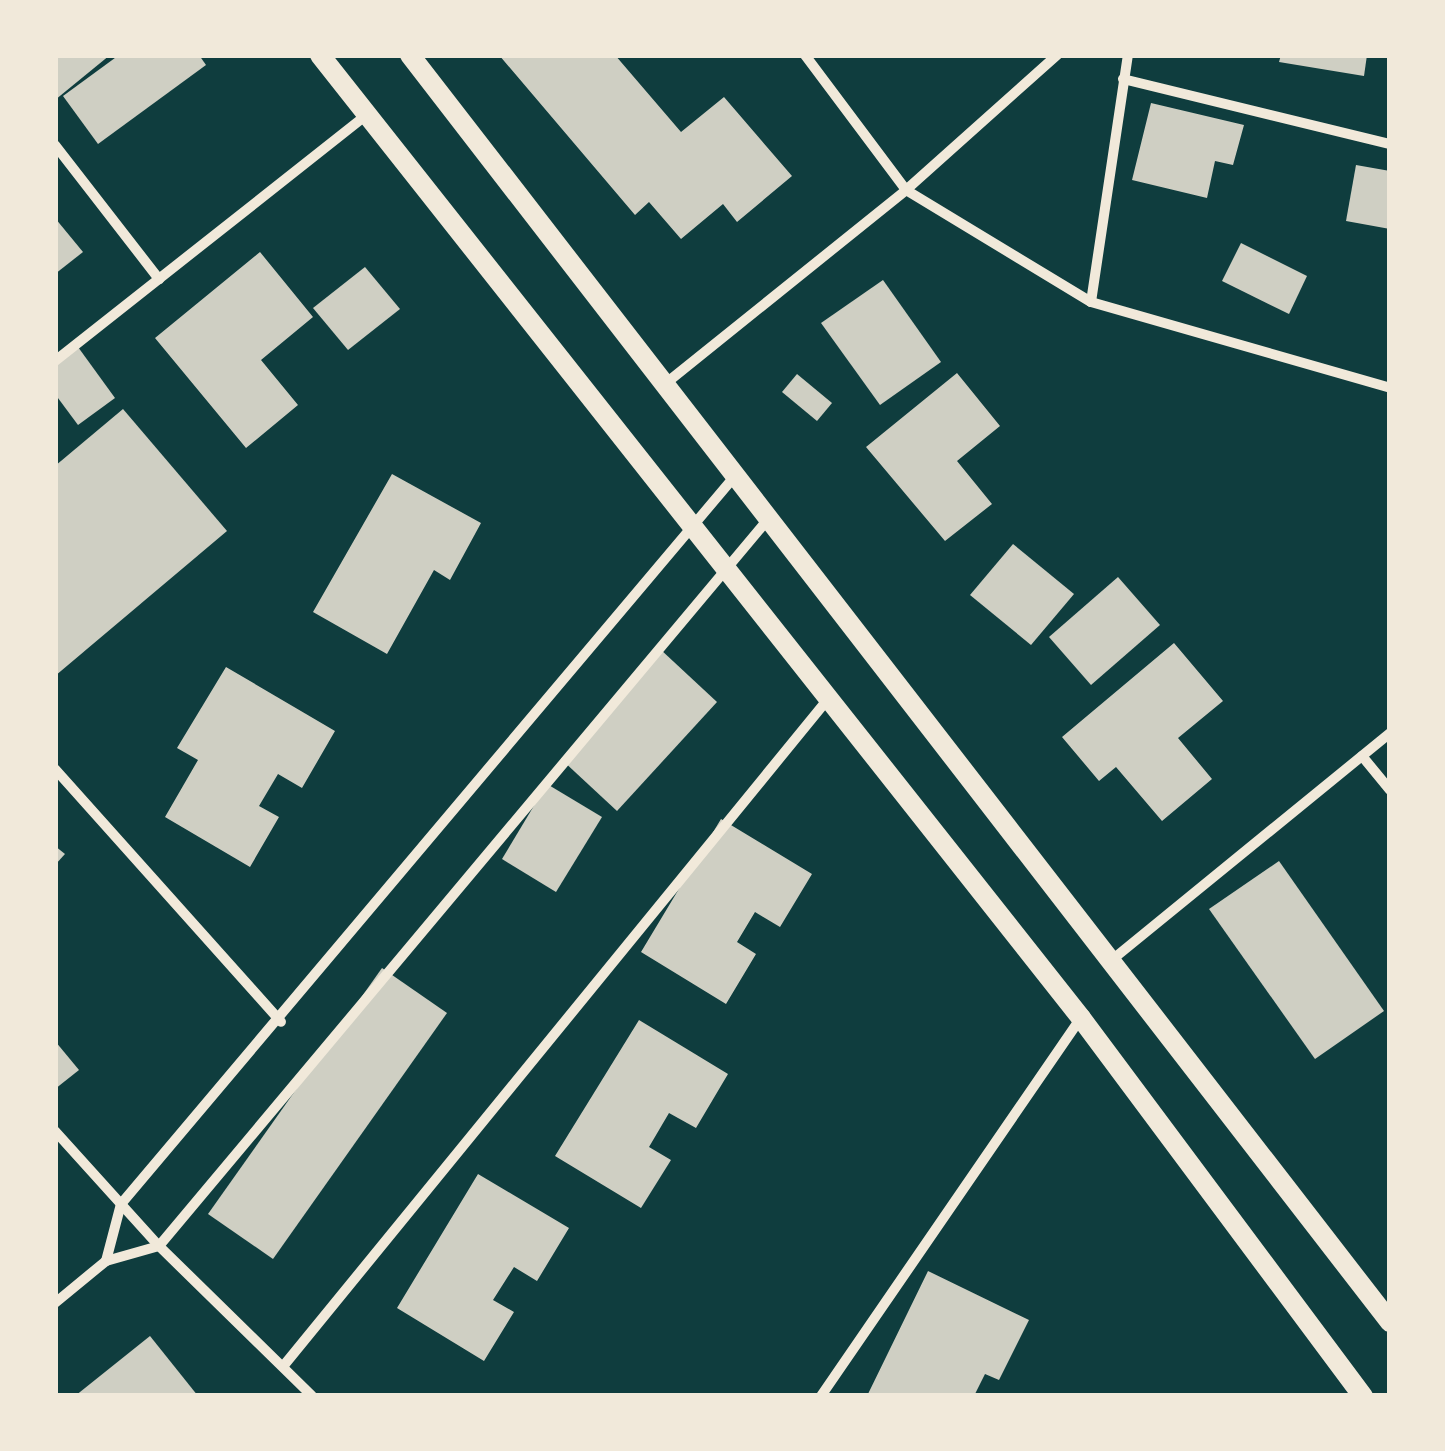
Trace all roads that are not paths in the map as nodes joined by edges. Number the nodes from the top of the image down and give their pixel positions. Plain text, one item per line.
1 (320, 55) edge
2 (410, 55) edge
3 (805, 55) edge
4 (1058, 55) edge
5 (1128, 55) edge
6 (1123, 79) junction
7 (368, 116) junction
8 (1390, 144) edge
9 (55, 146) edge
10 (906, 190) junction
11 (159, 280) junction
12 (1091, 302) junction
13 (55, 361) edge
14 (665, 384) junction
15 (1390, 388) edge
16 (735, 475) junction
17 (770, 518) junction
18 (689, 522) junction
19 (723, 566) junction
20 (828, 698) junction
21 (1390, 733) edge
22 (1362, 756) junction
23 (55, 768) edge
24 (1390, 790) edge
25 (1113, 959) junction
26 (1081, 1018) junction
27 (281, 1022) junction
28 (55, 1131) edge
29 (122, 1204) junction
30 (159, 1246) junction
31 (106, 1261) junction
32 (55, 1302) edge
33 (1390, 1322) edge
34 (285, 1364) junction
35 (312, 1396) edge
36 (821, 1396) edge
37 (1363, 1396) edge

1 - 7 main road
2 - 14 main road
3 - 10 street
4 - 10 street
5 - 6 street
6 - 8 street
6 - 12 street
7 - 11 street
7 - 18 main road
9 - 11 street
10 - 12 street
10 - 14 street
11 - 13 street
12 - 15 street
14 - 16 main road
16 - 17 main road
16 - 18 street
17 - 19 street
17 - 25 main road
18 - 19 main road
18 - 27 street
19 - 20 main road
19 - 30 street
20 - 26 main road
20 - 34 street
21 - 22 street
22 - 24 street
22 - 25 street
23 - 27 street
25 - 33 main road
26 - 36 street
26 - 37 main road
27 - 29 street
28 - 29 street
29 - 30 street
29 - 31 street
30 - 31 street
30 - 34 street
31 - 32 street
34 - 35 street

